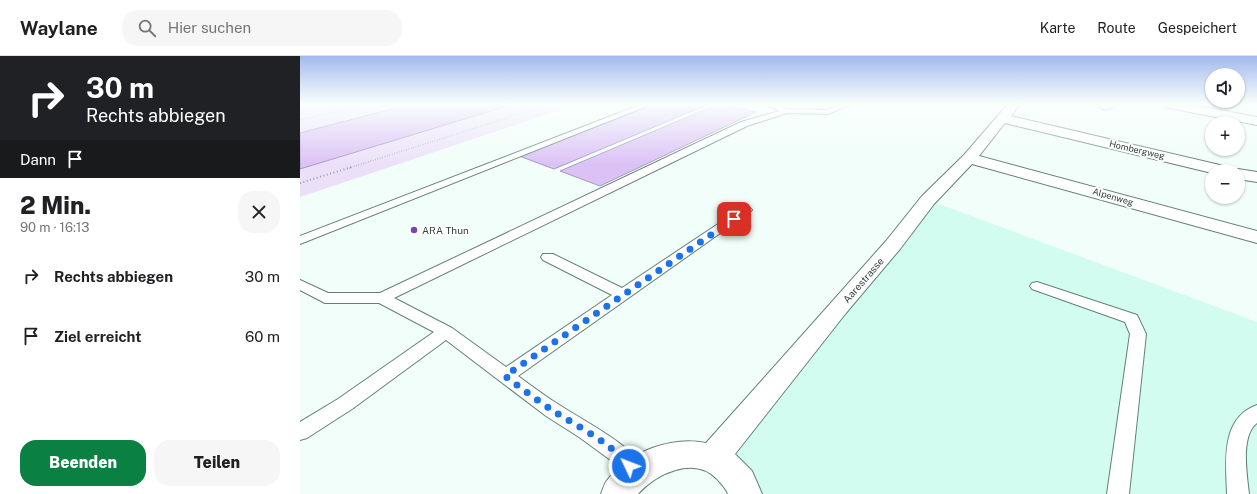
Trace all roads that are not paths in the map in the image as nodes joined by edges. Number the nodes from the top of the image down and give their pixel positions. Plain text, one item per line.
1 (596, 124) edge
2 (743, 124) edge
3 (997, 124) edge
4 (1029, 124) edge
5 (969, 158) junction
6 (1205, 166) edge
7 (1245, 175) edge
8 (1257, 177) edge
9 (746, 210) dead end
10 (1257, 237) edge
11 (300, 240) edge
12 (548, 257) dead end
13 (300, 284) edge
14 (1037, 286) dead end
15 (624, 295) junction
16 (382, 298) junction
17 (446, 332) junction
18 (505, 376) junction
19 (1257, 413) edge
20 (300, 432) edge
21 (713, 458) junction
22 (627, 484) edge
23 (745, 494) edge
24 (1118, 494) edge
25 (1238, 494) edge

1 - 11 lane
2 - 16 lane
3 - 5 street, Aarestrasse
4 - 6 street, Hombergweg
5 - 10 street, Alpenweg
5 - 21 street, Aarestrasse
7 - 8 street
9 - 15 lane
12 - 15 lane
13 - 16 lane
14 - 24 lane
15 - 18 lane
16 - 17 lane
17 - 18 lane
17 - 20 lane
18 - 22 lane
19 - 25 lane
21 - 22 street
21 - 23 street

